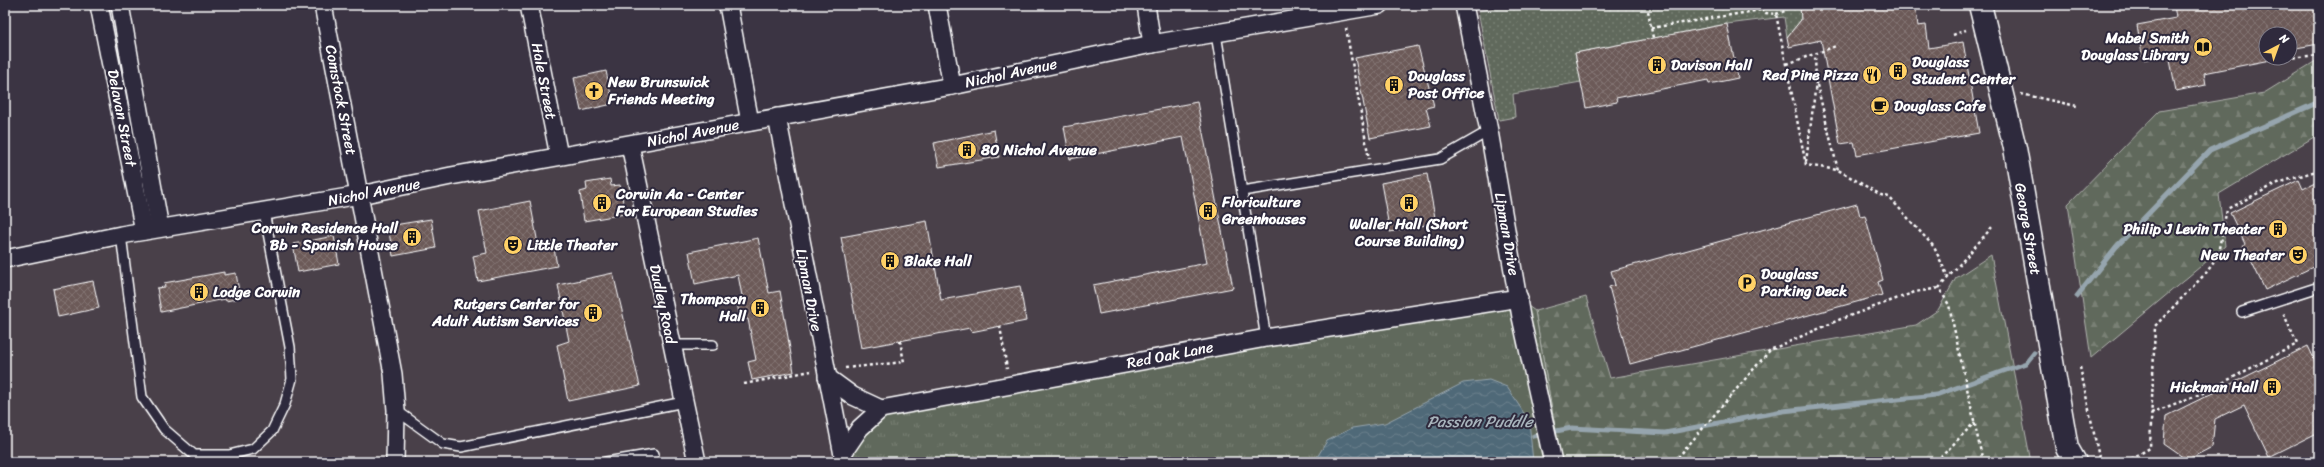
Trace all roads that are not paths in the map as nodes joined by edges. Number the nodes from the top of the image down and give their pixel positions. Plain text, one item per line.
1 (99, 5) edge
2 (120, 5) edge
3 (323, 5) edge
4 (529, 5) edge
5 (728, 5) edge
6 (937, 5) edge
7 (1146, 5) edge
8 (1380, 5) edge
9 (1464, 5) edge
10 (1980, 5) edge
11 (1350, 9) edge
12 (1216, 34) junction
13 (1152, 44) junction
14 (952, 86) junction
15 (777, 117) junction
16 (750, 122) junction
17 (1489, 131) junction
18 (630, 145) junction
19 (559, 156) junction
20 (1242, 191) junction
21 (360, 195) junction
22 (264, 212) junction
23 (152, 230) junction
24 (121, 235) junction
25 (5, 259) edge
26 (2319, 287) edge
27 (1518, 298) junction
28 (2242, 312) dead end
29 (1266, 338) junction
30 (672, 345) junction
31 (713, 345) dead end
32 (826, 374) junction
33 (684, 402) junction
34 (881, 409) junction
35 (396, 410) junction
36 (654, 454) dead end
37 (844, 458) edge
38 (2070, 459) edge
39 (395, 462) edge
40 (606, 462) edge
41 (697, 462) edge
42 (1553, 462) edge

1 - 23 street, Delavan Street
2 - 23 street, Delavan Street
3 - 21 street, Comstock Street
4 - 19 street, Hale Street
5 - 16 street
6 - 14 street
7 - 13 street
8 - 11 street, Nichol Avenue
9 - 17 street, Lipman Drive
10 - 38 street, George Street
11 - 12 street, Nichol Avenue
12 - 13 street, Nichol Avenue
12 - 20 lane
13 - 14 street, Nichol Avenue
14 - 15 street, Nichol Avenue
15 - 16 street, Nichol Avenue
15 - 32 street, Lipman Drive
16 - 18 street, Nichol Avenue
17 - 20 lane
17 - 27 street, Lipman Drive
18 - 19 street, Nichol Avenue
18 - 30 street, Dudley Road
19 - 21 street, Nichol Avenue
20 - 29 lane
21 - 22 street, Nichol Avenue
21 - 35 street, Comstock Street
22 - 23 street, Nichol Avenue
22 - 24 lane
23 - 24 street, Nichol Avenue
24 - 25 street, Nichol Avenue
26 - 28 lane
27 - 29 street, Red Oak Lane
27 - 42 street, Lipman Drive
29 - 34 street, Red Oak Lane
30 - 31 lane
30 - 33 street, Dudley Road
32 - 34 street
32 - 37 street, Lipman Drive
33 - 35 lane
33 - 41 street, Dudley Road
34 - 37 street
35 - 39 street, Comstock Street
36 - 40 lane

